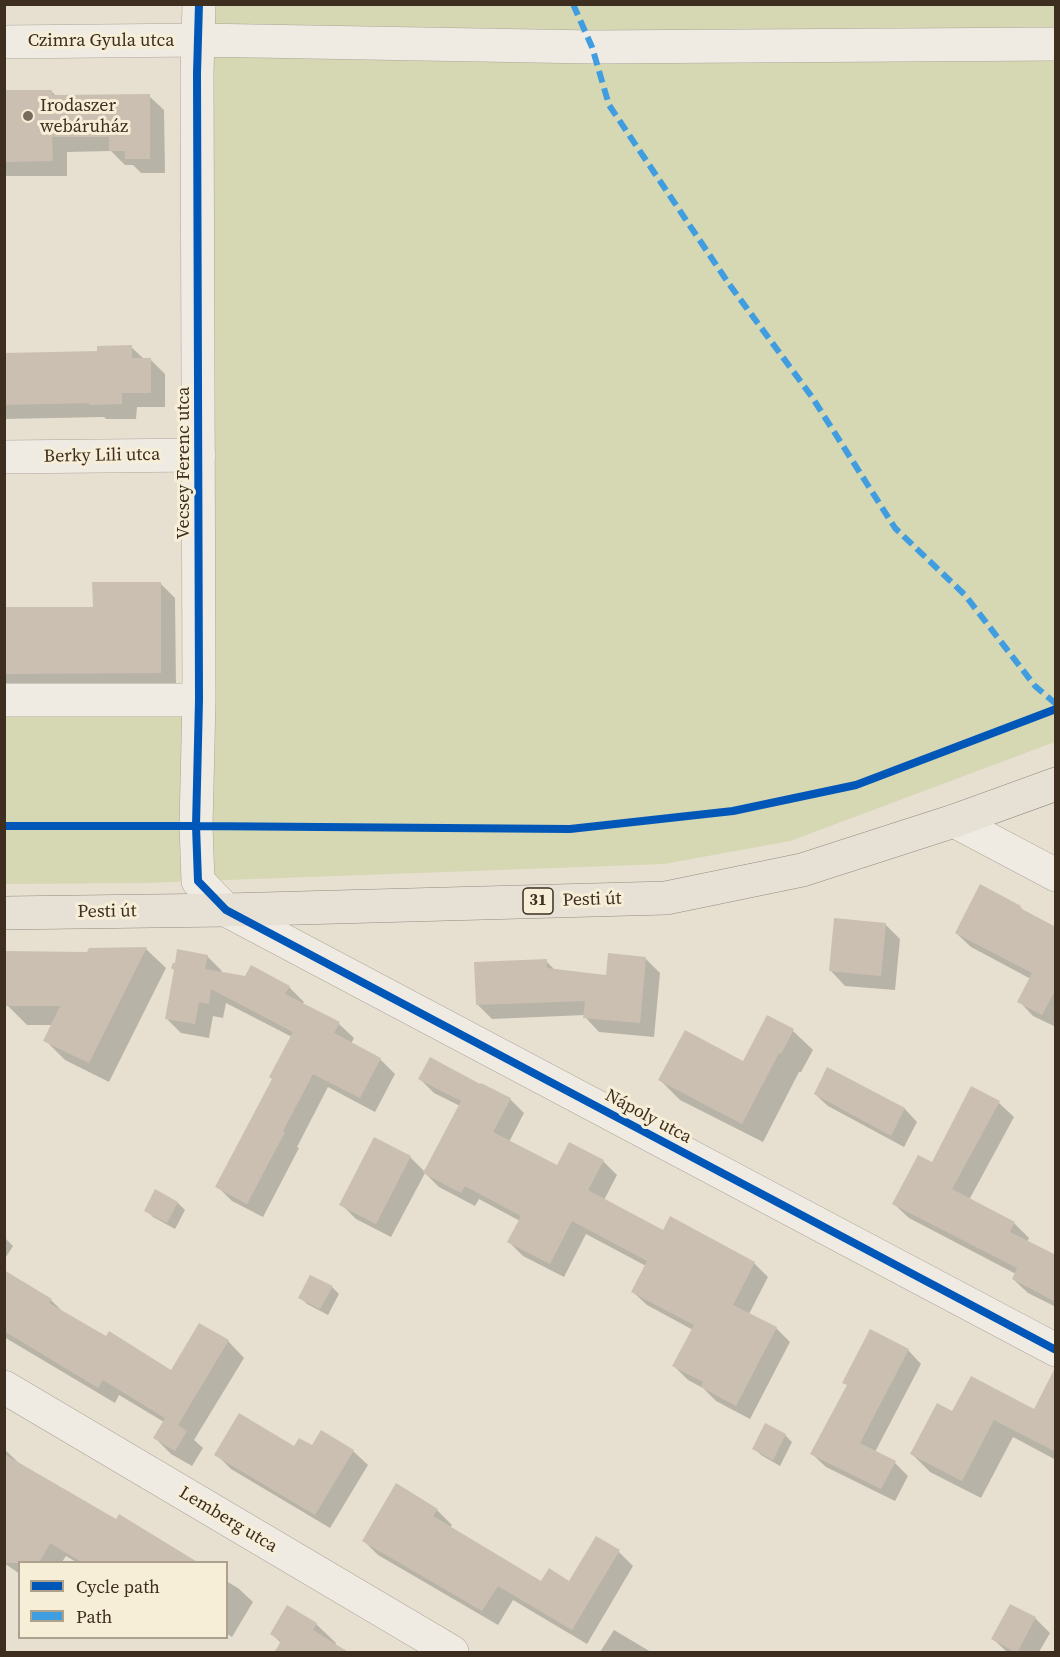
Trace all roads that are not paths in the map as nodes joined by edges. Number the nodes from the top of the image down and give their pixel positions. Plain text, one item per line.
1 (199, 4) edge
2 (198, 40) junction
3 (4, 42) edge
4 (1056, 44) edge
5 (199, 455) junction
6 (4, 457) edge
7 (4, 700) edge
8 (199, 700) junction
9 (1056, 784) edge
10 (954, 821) junction
11 (1056, 875) edge
12 (226, 910) junction
13 (4, 913) edge
14 (1056, 1350) edge
15 (4, 1387) edge
16 (452, 1653) edge

1 - 2 street, Vecsey Ferenc utca
2 - 3 street, Czimra Gyula utca
2 - 4 street, Czimra Gyula utca
2 - 5 street, Vecsey Ferenc utca
5 - 6 street, Berky Lili utca
5 - 8 street, Vecsey Ferenc utca
7 - 8 street
8 - 12 street, Vecsey Ferenc utca
9 - 10 main road, Pesti út / 31
10 - 11 street
10 - 12 main road, Pesti út / 31
12 - 13 main road, Pesti út / 31
12 - 14 street, Nápoly utca
15 - 16 street, Lemberg utca

